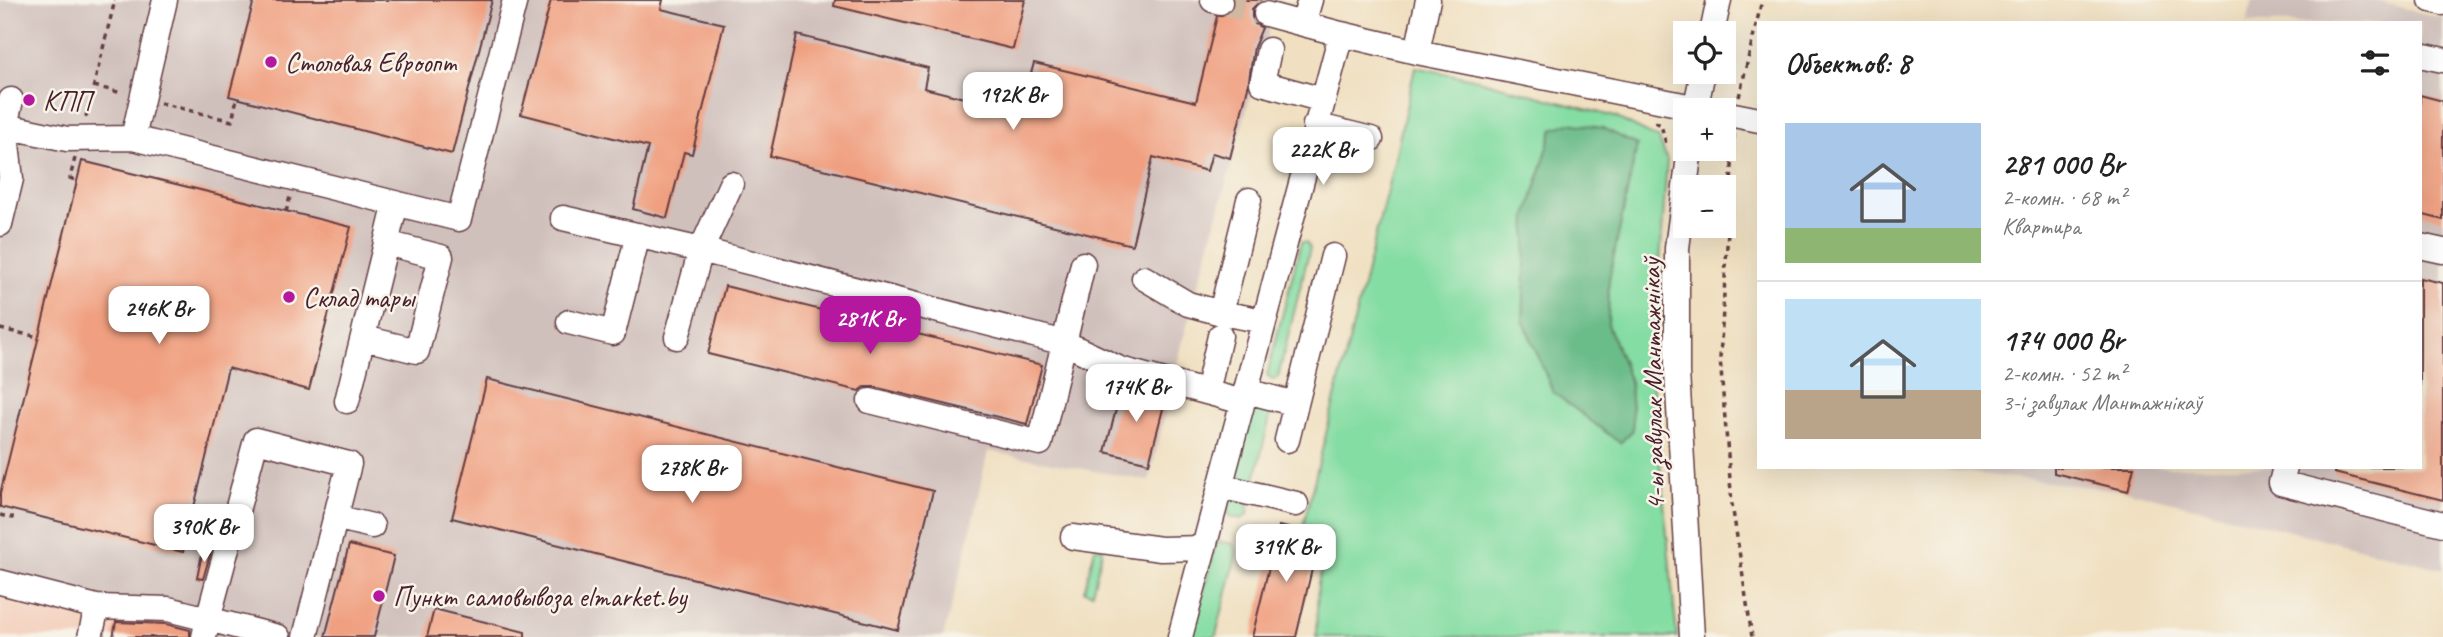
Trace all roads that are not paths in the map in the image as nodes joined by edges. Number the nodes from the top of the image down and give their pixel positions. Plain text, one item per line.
1 (165, 0) edge
2 (515, 0) edge
3 (1310, 0) edge
4 (1428, 0) edge
5 (1719, 0) edge
6 (2431, 0) edge
7 (2443, 3) edge
8 (1266, 14) tunnel mouth
9 (1715, 21) edge
10 (1303, 24) junction
11 (1341, 34) junction
12 (1269, 50) dead end
13 (1418, 52) junction
14 (2422, 55) edge
15 (2443, 60) edge
16 (11, 100) dead end
17 (1323, 100) junction
18 (1673, 104) edge
19 (1736, 116) edge
20 (1757, 120) edge
21 (1315, 125) junction
22 (5, 126) junction
23 (132, 138) junction
24 (1371, 139) dead end
25 (1697, 161) edge
26 (731, 184) dead end
27 (1249, 200) dead end
28 (396, 203) junction
29 (563, 218) dead end
30 (0, 224) edge
31 (638, 235) junction
32 (386, 243) junction
33 (2422, 246) edge
34 (701, 250) junction
35 (2443, 251) edge
36 (1333, 256) dead end
37 (1083, 264) dead end
38 (1144, 278) dead end
39 (1264, 321) junction
40 (569, 322) dead end
41 (1221, 325) junction
42 (677, 337) dead end
43 (363, 338) junction
44 (1065, 343) junction
45 (1207, 392) junction
46 (1244, 396) junction
47 (347, 401) dead end
48 (870, 401) dead end
49 (1296, 404) junction
50 (1287, 440) dead end
51 (2284, 469) edge
52 (1220, 486) junction
53 (1296, 504) dead end
54 (335, 517) junction
55 (2443, 524) edge
56 (372, 526) dead end
57 (1073, 537) dead end
58 (1204, 548) junction
59 (0, 582) edge
60 (97, 607) junction
61 (206, 628) edge
62 (1693, 631) edge
63 (90, 637) edge
64 (278, 637) edge
65 (305, 637) edge
66 (1180, 637) edge

1 - 23 street
2 - 28 street
3 - 10 street
4 - 13 street
5 - 9 street
6 - 7 street
8 - 10 street
10 - 11 street
11 - 13 street
11 - 17 street
12 - 17 street
13 - 18 street
14 - 15 street
16 - 22 street
17 - 21 street
19 - 20 street
21 - 24 street
21 - 39 street
22 - 23 street
22 - 30 street
23 - 28 street
25 - 62 street, 4-ы завулак Мантажнікаў
26 - 34 street
27 - 41 street
28 - 32 street
29 - 31 street
31 - 34 street
31 - 40 street
32 - 43 street
32 - 43 street
33 - 35 street
34 - 42 street
34 - 44 street
36 - 49 street
37 - 44 street
38 - 41 street
39 - 41 street
39 - 46 street
41 - 45 street
43 - 47 street
44 - 45 street
44 - 48 street
45 - 46 street
46 - 49 street
46 - 52 street
49 - 50 street
51 - 55 street
52 - 53 street
52 - 58 street
54 - 56 street
54 - 61 street
54 - 65 street
57 - 58 street
58 - 66 street
59 - 60 street
60 - 61 street
60 - 63 street
61 - 64 street

